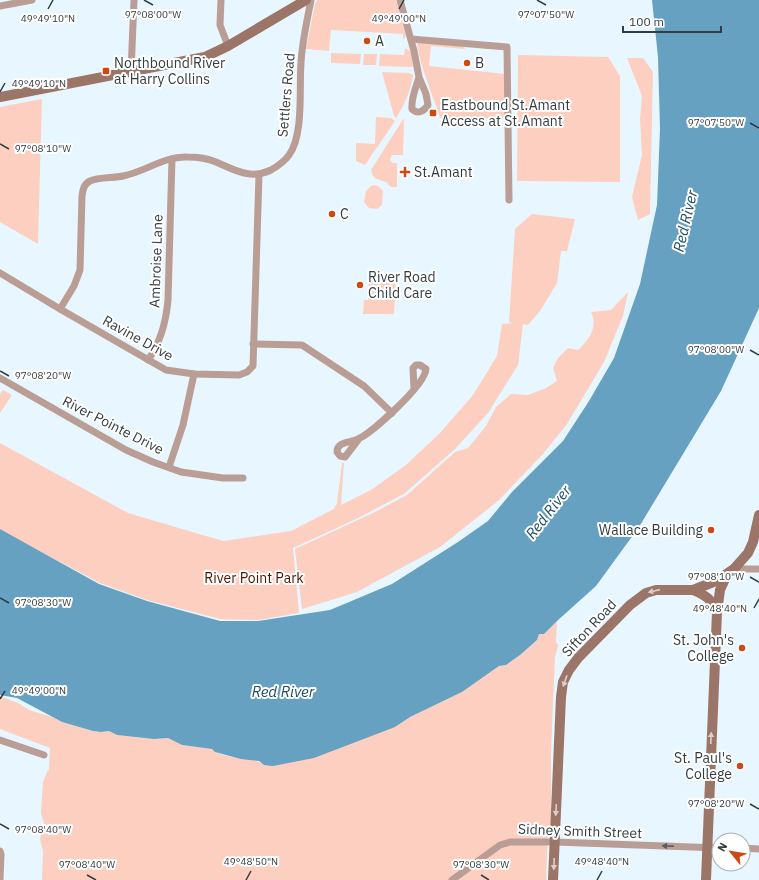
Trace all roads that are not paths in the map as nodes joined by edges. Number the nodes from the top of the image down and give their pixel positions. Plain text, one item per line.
1 (32, 0) edge
2 (134, 0) edge
3 (221, 0) edge
4 (306, 0) edge
5 (311, 0) edge
6 (400, 0) edge
7 (0, 6) edge
8 (410, 39) junction
9 (228, 46) junction
10 (131, 72) junction
11 (418, 77) dead end
12 (0, 96) edge
13 (172, 159) junction
14 (259, 174) junction
15 (509, 200) dead end
16 (0, 273) edge
17 (60, 309) junction
18 (253, 344) junction
19 (148, 360) junction
20 (194, 374) junction
21 (0, 378) edge
22 (414, 389) dead end
23 (392, 413) junction
24 (358, 440) dead end
25 (169, 467) junction
26 (244, 478) dead end
27 (759, 514) edge
28 (734, 569) junction
29 (759, 569) edge
30 (693, 590) junction
31 (717, 612) junction
32 (0, 740) edge
33 (44, 755) dead end
34 (555, 845) junction
35 (707, 847) junction
36 (711, 847) edge
37 (0, 851) edge
38 (0, 880) edge
39 (452, 880) edge
40 (553, 880) edge
41 (706, 880) edge

1 - 7 street
2 - 10 street
3 - 9 street
4 - 9 street
5 - 14 street, Settlers Road
6 - 8 street
8 - 11 street
8 - 15 street
9 - 10 street
10 - 12 street
13 - 14 street, Settlers Road
13 - 17 street, Settlers Road
13 - 19 street, Ambroise Lane
14 - 18 street, Ravine Drive
16 - 17 street, Ravine Drive
17 - 19 street, Ravine Drive
18 - 20 street, Ravine Drive
18 - 23 street
19 - 20 street, Ravine Drive
20 - 25 street
21 - 25 street, River Pointe Drive
22 - 23 street
23 - 24 street
25 - 26 street, River Pointe Drive
27 - 28 street
28 - 29 street
28 - 30 street, Sifton Road
28 - 31 street
30 - 31 street
30 -> 34 street, Sifton Road
35 -> 31 street
32 - 33 street
35 -> 34 street, Sidney Smith Street
34 - 39 street, Sidney Smith Street
34 -> 40 street, Sifton Road
35 - 36 street, Sidney Smith Street
35 - 41 street
37 - 38 street

